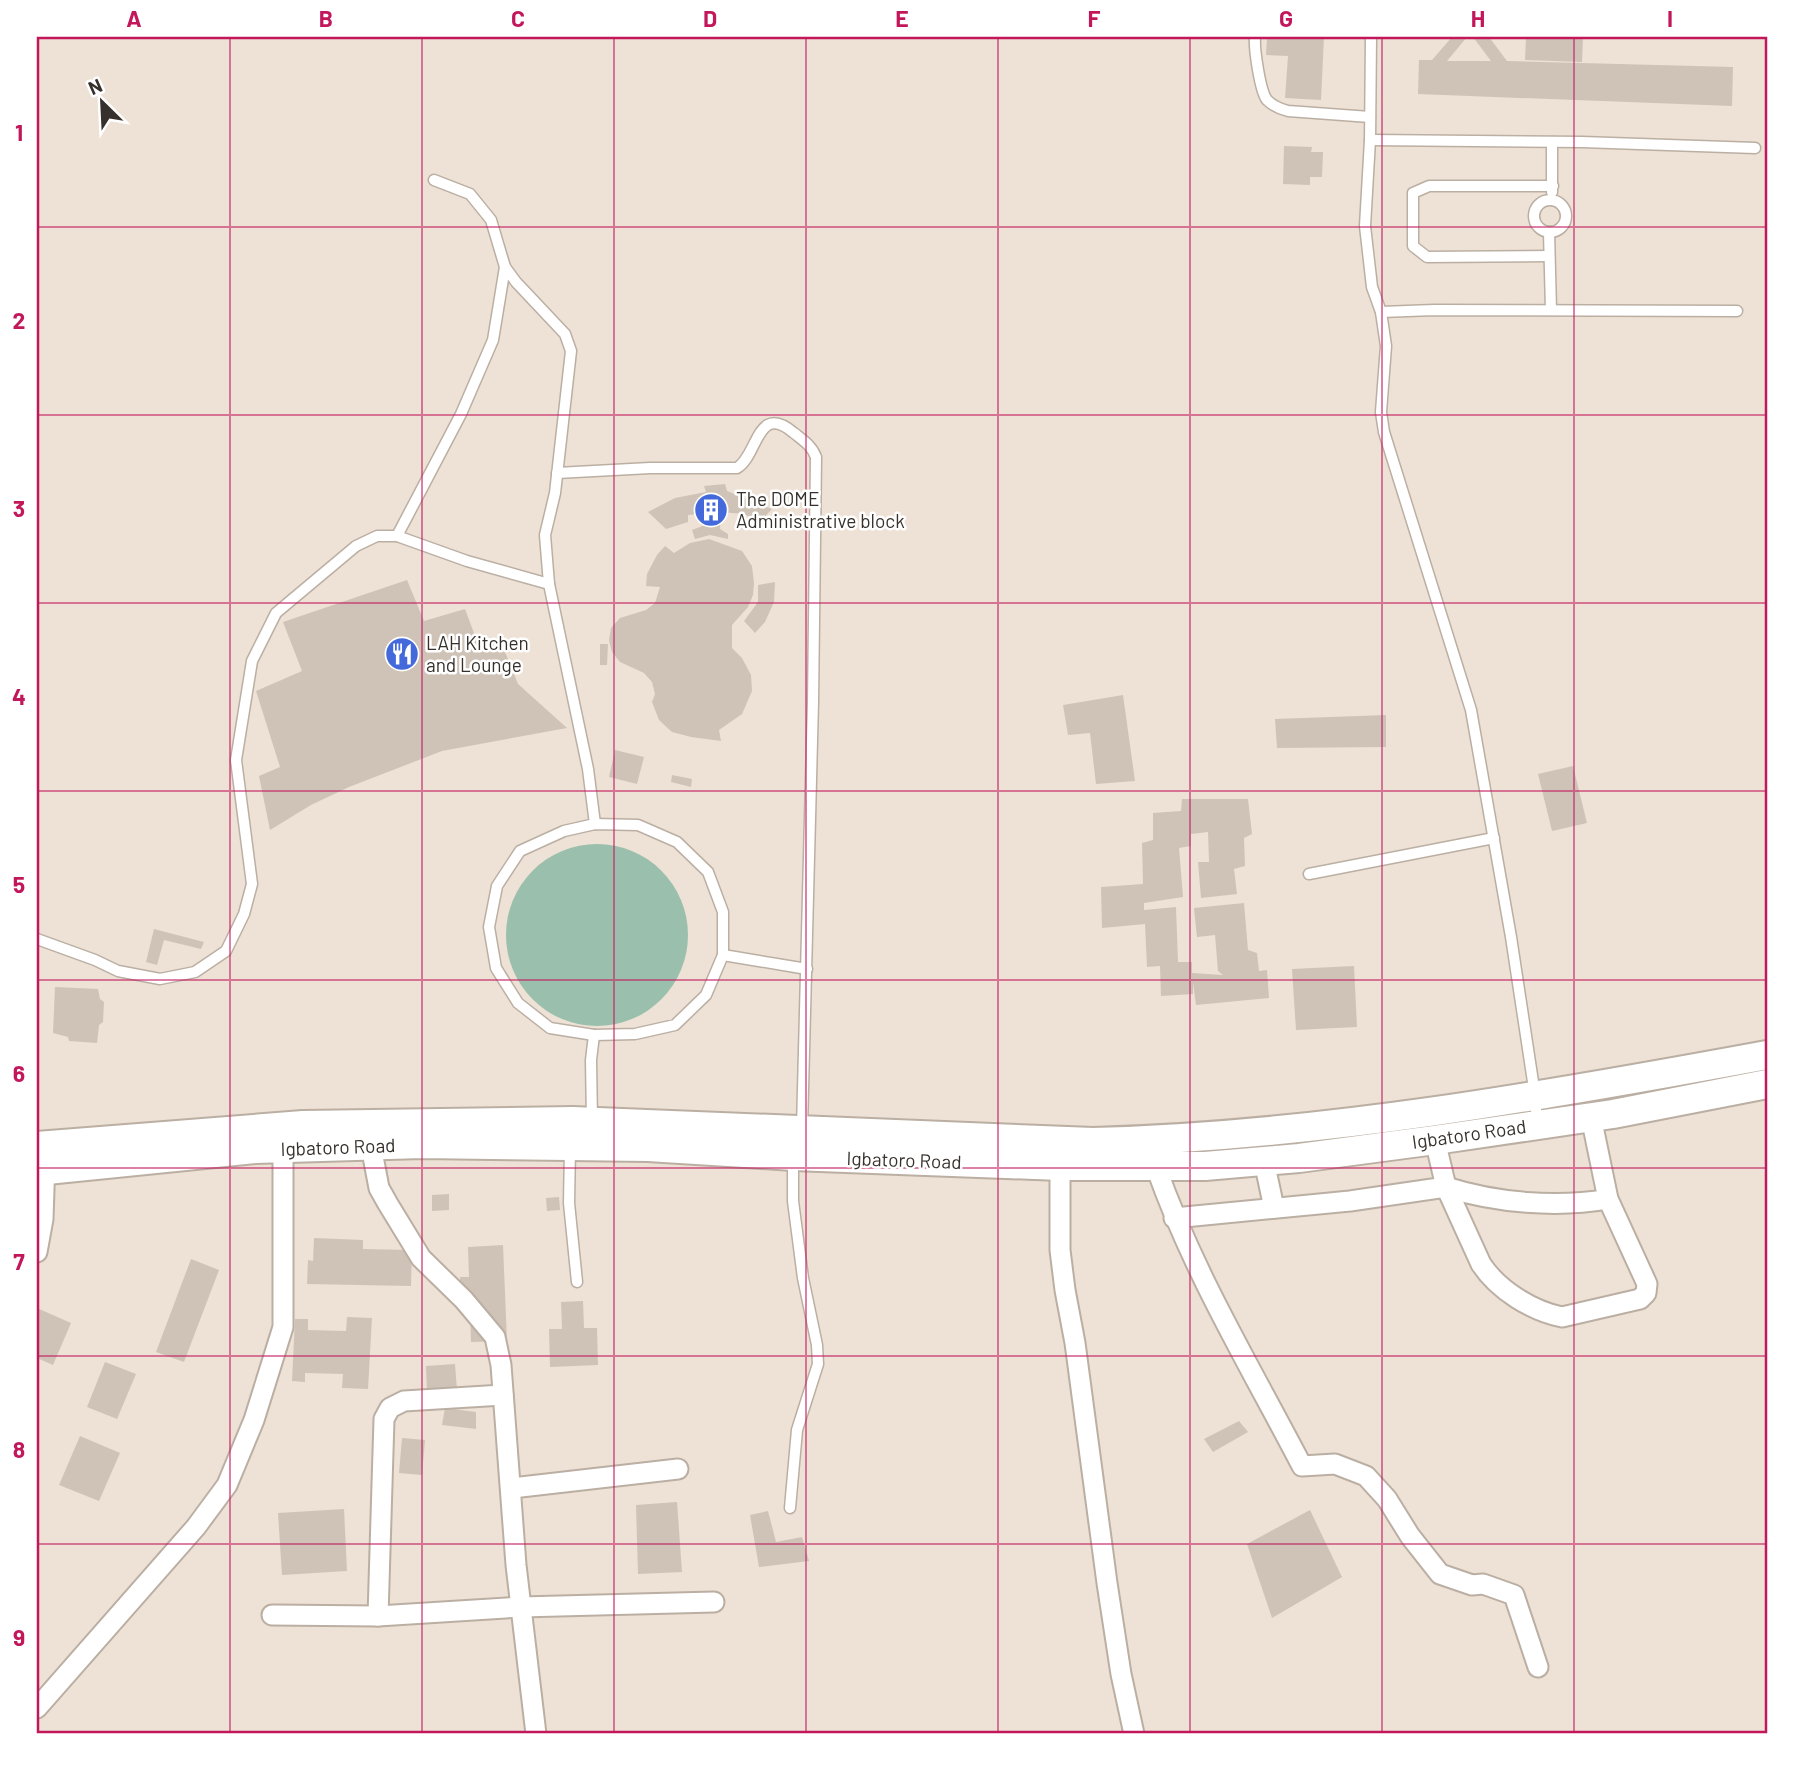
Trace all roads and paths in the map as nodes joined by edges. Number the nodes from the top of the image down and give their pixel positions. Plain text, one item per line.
1 (1255, 37) edge
2 (1371, 37) edge
3 (1370, 117) junction
4 (1370, 140) junction
5 (1552, 142) junction
6 (1755, 148) dead end
7 (434, 180) dead end
8 (1553, 186) junction
9 (1552, 199) junction
10 (1549, 232) junction
11 (1549, 256) junction
12 (505, 267) junction
13 (1551, 310) junction
14 (1737, 311) dead end
15 (1381, 312) junction
16 (557, 472) junction
17 (397, 536) junction
18 (548, 584) junction
19 (595, 824) junction
20 (1494, 838) junction
21 (1310, 874) dead end
22 (37, 939) edge
23 (723, 955) junction
24 (807, 968) junction
25 (594, 1035) junction
26 (1767, 1055) edge
27 (1767, 1084) edge
28 (1535, 1095) junction
29 (1591, 1117) junction
30 (592, 1121) junction
31 (1537, 1125) junction
32 (802, 1129) junction
33 (422, 1133) junction
34 (1435, 1140) junction
35 (371, 1146) junction
36 (570, 1146) junction
37 (283, 1149) junction
38 (793, 1156) junction
39 (41, 1158) edge
40 (1264, 1161) junction
41 (1060, 1166) junction
42 (1156, 1167) junction
43 (1446, 1187) junction
44 (1608, 1199) junction
45 (1274, 1208) junction
46 (1174, 1218) junction
47 (37, 1252) edge
48 (577, 1282) dead end
49 (503, 1395) junction
50 (678, 1469) dead end
51 (512, 1488) junction
52 (790, 1508) dead end
53 (713, 1602) dead end
54 (521, 1607) junction
55 (272, 1615) dead end
56 (378, 1615) junction
57 (1538, 1667) dead end
58 (37, 1708) edge
59 (536, 1734) edge
60 (1134, 1734) edge

1 - 3 lane
2 - 3 lane
3 - 4 lane
4 - 5 lane
4 - 15 lane
5 - 6 lane
5 - 8 lane
7 - 12 lane
8 - 9 lane
8 - 11 lane
9 - 10 lane
9 - 10 lane
10 - 11 lane
11 - 13 lane
12 - 16 lane
12 - 17 lane
13 - 14 lane
13 - 15 lane
15 - 20 lane
16 - 18 lane
16 - 24 lane
17 - 18 lane
17 - 22 lane
18 - 19 lane
19 - 23 lane
19 - 25 lane
20 - 21 lane
20 - 28 lane
23 - 24 lane
23 - 25 lane
24 - 32 lane
25 - 30 lane
26 - 28 street, Igbatoro Road
27 - 29 street, Igbatoro Road
28 - 31 lane
28 - 32 street, Igbatoro Road
29 - 31 street, Igbatoro Road
29 - 44 street
30 - 32 street, Igbatoro Road
30 - 33 street, Igbatoro Road
31 - 34 street, Igbatoro Road
33 - 35 street, Igbatoro Road
33 - 36 street, Igbatoro Road
33 - 39 street, Igbatoro Road
34 - 40 street, Igbatoro Road
34 - 43 street
35 - 37 street, Igbatoro Road
35 - 49 street
36 - 38 street, Igbatoro Road
36 - 48 lane
37 - 39 street, Igbatoro Road
37 - 58 street
38 - 41 street, Igbatoro Road
38 - 52 lane
39 - 47 street
40 - 42 street, Igbatoro Road
40 - 45 street
41 - 42 street, Igbatoro Road
41 - 60 street
42 - 46 street
43 - 44 street
43 - 44 street
43 - 45 street
45 - 46 street
46 - 57 street
49 - 51 street
49 - 56 street
50 - 51 street
51 - 54 street
53 - 54 street
54 - 56 street
54 - 59 street
55 - 56 street

